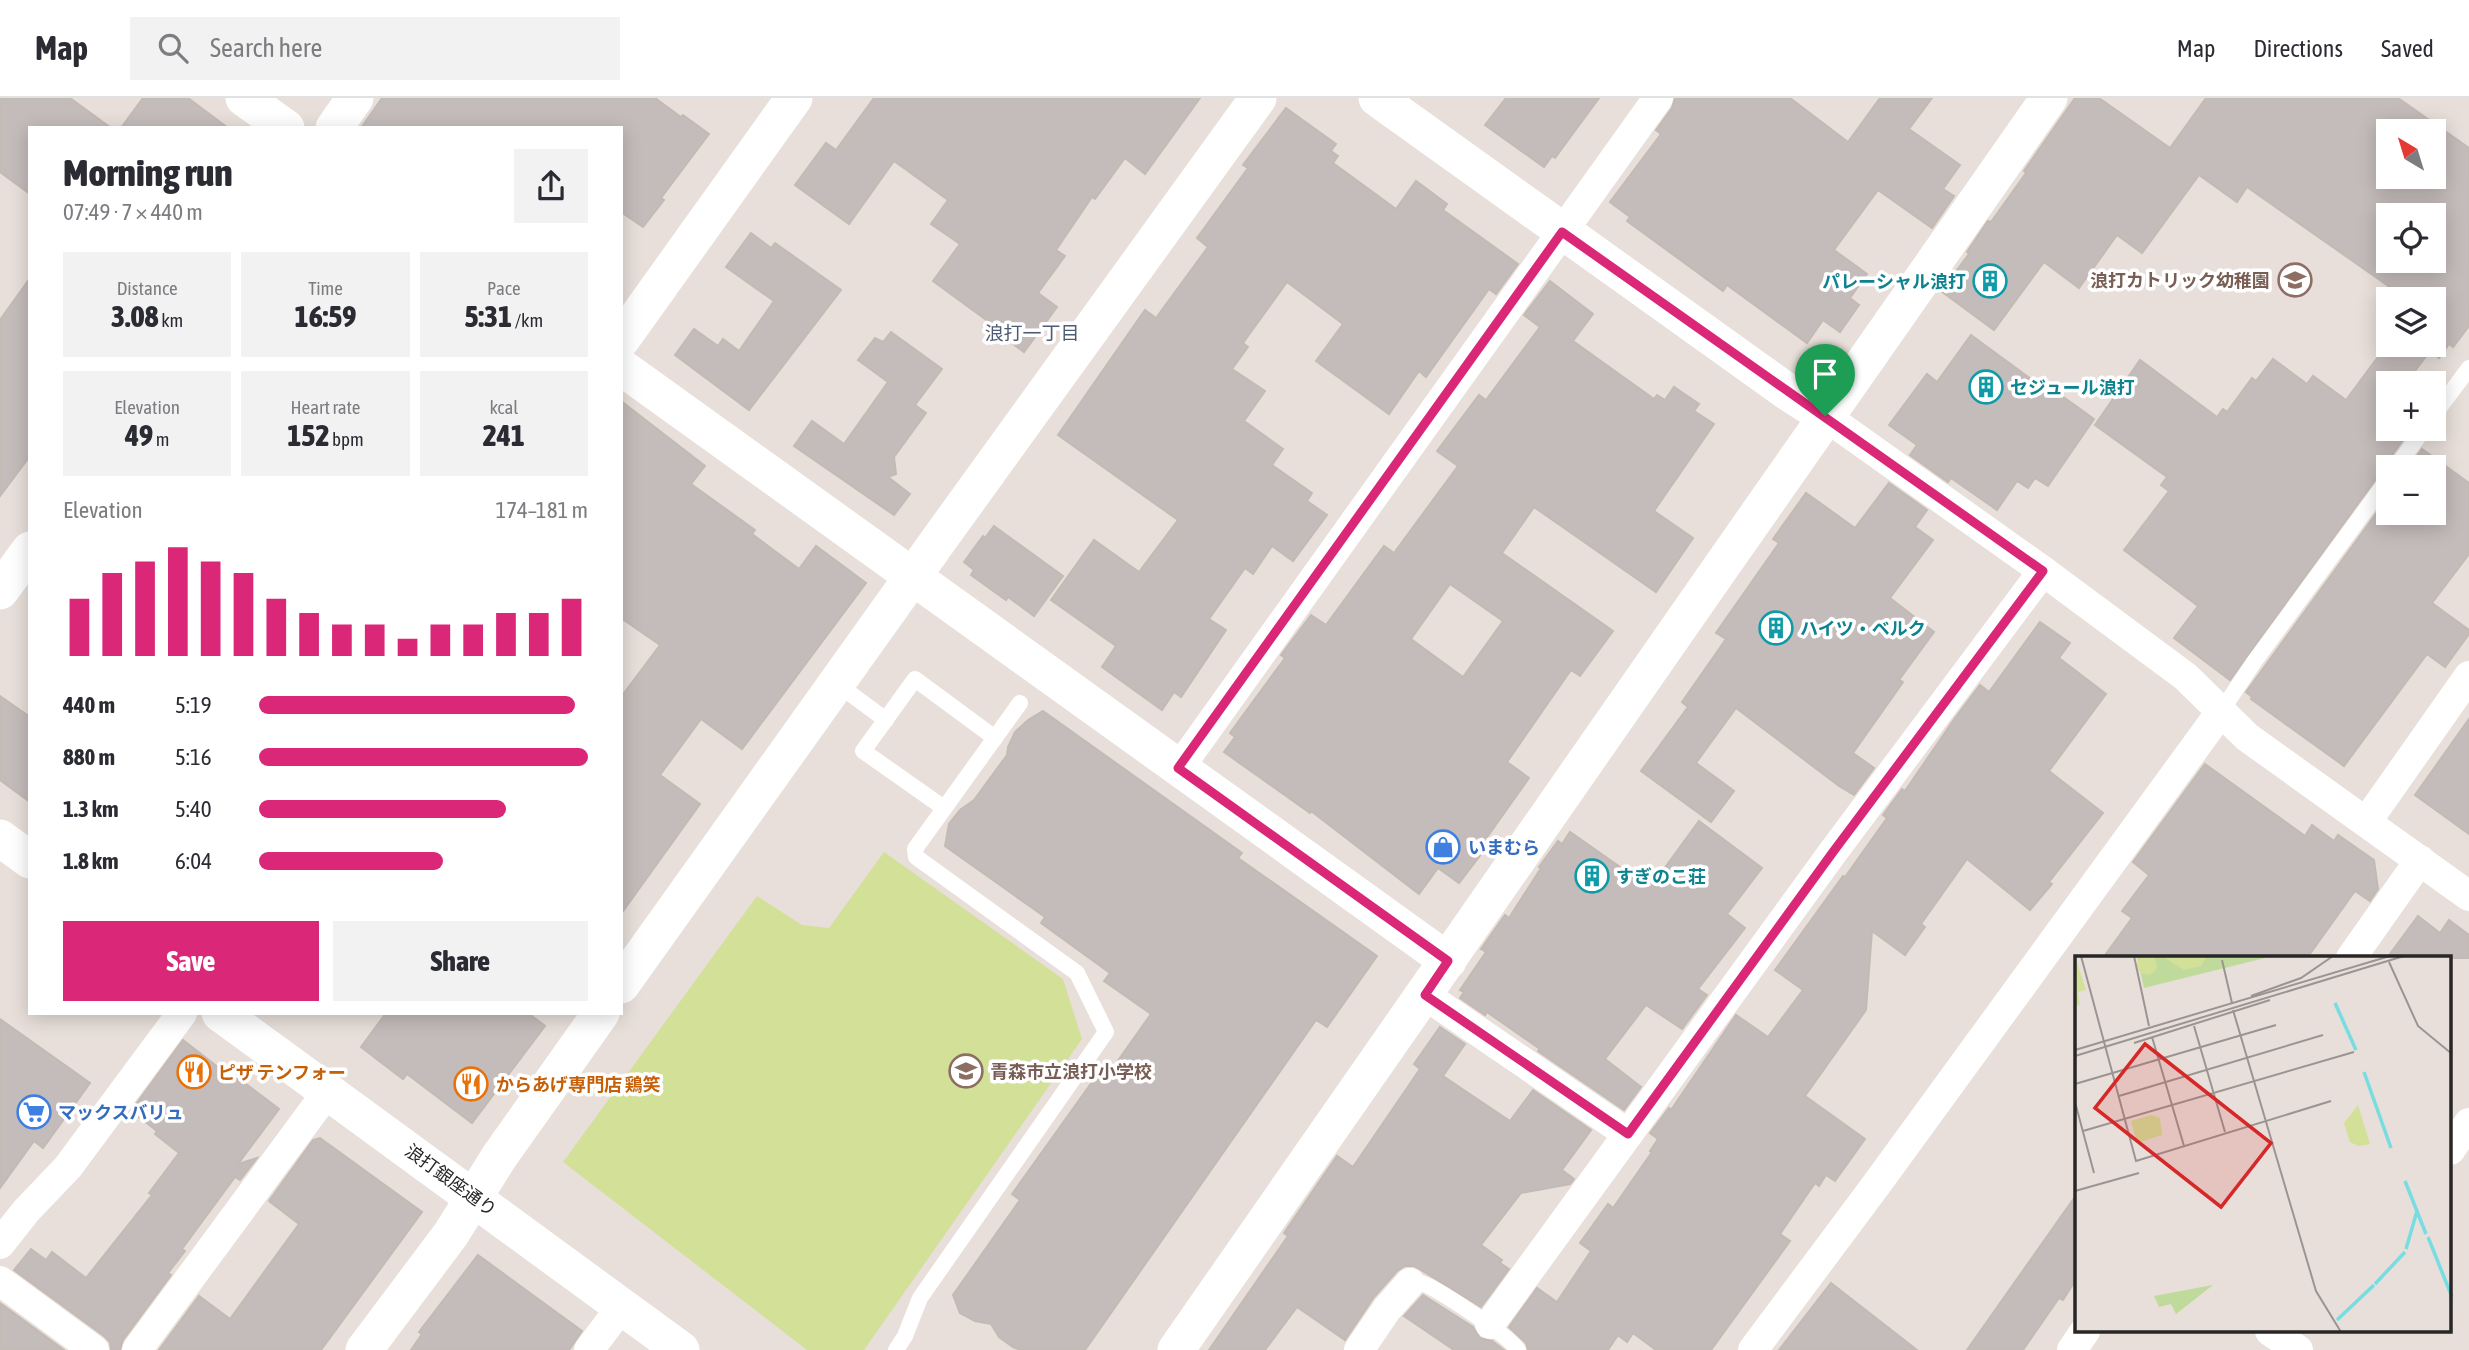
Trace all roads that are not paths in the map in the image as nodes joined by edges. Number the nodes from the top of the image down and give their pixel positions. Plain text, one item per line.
1 (244, 98) edge
2 (355, 98) edge
3 (794, 98) edge
4 (1258, 98) edge
5 (1377, 98) edge
6 (1658, 98) edge
7 (2049, 98) edge
8 (283, 126) edge
9 (335, 126) edge
10 (1562, 232) junction
11 (623, 337) edge
12 (623, 368) edge
13 (2469, 368) edge
14 (2446, 399) edge
15 (1825, 416) junction
16 (2376, 496) edge
17 (28, 553) edge
18 (2043, 571) junction
19 (913, 576) junction
20 (0, 592) edge
21 (2469, 676) edge
22 (836, 684) junction
23 (1020, 703) dead end
24 (2220, 713) junction
25 (886, 720) junction
26 (995, 738) junction
27 (1178, 768) junction
28 (944, 808) junction
29 (2367, 821) junction
30 (0, 838) edge
31 (28, 859) edge
32 (2420, 860) junction
33 (2469, 896) edge
34 (2352, 956) edge
35 (1448, 961) junction
36 (623, 982) edge
37 (1425, 995) junction
38 (181, 1015) edge
39 (223, 1015) edge
40 (600, 1015) edge
41 (328, 1091) junction
42 (2469, 1123) edge
43 (1628, 1134) junction
44 (2452, 1147) edge
45 (474, 1197) junction
46 (0, 1244) edge
47 (0, 1281) edge
48 (1410, 1283) joint
49 (622, 1306) junction
50 (1490, 1324) junction
51 (2084, 1332) edge
52 (2271, 1332) edge
53 (94, 1350) edge
54 (137, 1350) edge
55 (364, 1350) edge
56 (589, 1350) edge
57 (681, 1350) edge
58 (896, 1350) edge
59 (1176, 1350) edge
60 (1359, 1350) edge
61 (1518, 1350) edge
62 (1753, 1350) edge
63 (2072, 1350) edge
64 (2298, 1350) edge

1 - 8 street
2 - 9 street
3 - 11 street
4 - 19 street
5 - 10 street
6 - 10 street
7 - 15 street
10 - 15 street
10 - 27 street
12 - 19 street
13 - 14 lane
15 - 18 street
15 - 35 street
16 - 24 lane
17 - 20 street
18 - 24 street
18 - 43 street
19 - 22 street
19 - 27 street
21 - 29 street
22 - 25 lane
22 - 36 street
23 - 26 lane
24 - 29 street
24 - 62 street
25 - 26 lane
25 - 28 lane
26 - 28 lane
27 - 35 street
28 - 58 lane
29 - 32 street
30 - 31 street
32 - 33 street
32 - 34 street
35 - 37 street
37 - 43 street
37 - 59 street
38 - 46 street
39 - 41 street, 浪打銀座通り
40 - 45 street
41 - 45 street, 浪打銀座通り
41 - 54 street
42 - 44 street
43 - 50 street
45 - 49 street, 浪打銀座通り
45 - 55 street
47 - 53 street
48 - 50 lane
48 - 60 street
49 - 56 street
49 - 57 street, 浪打銀座通り
50 - 61 lane
51 - 63 street
52 - 64 street

